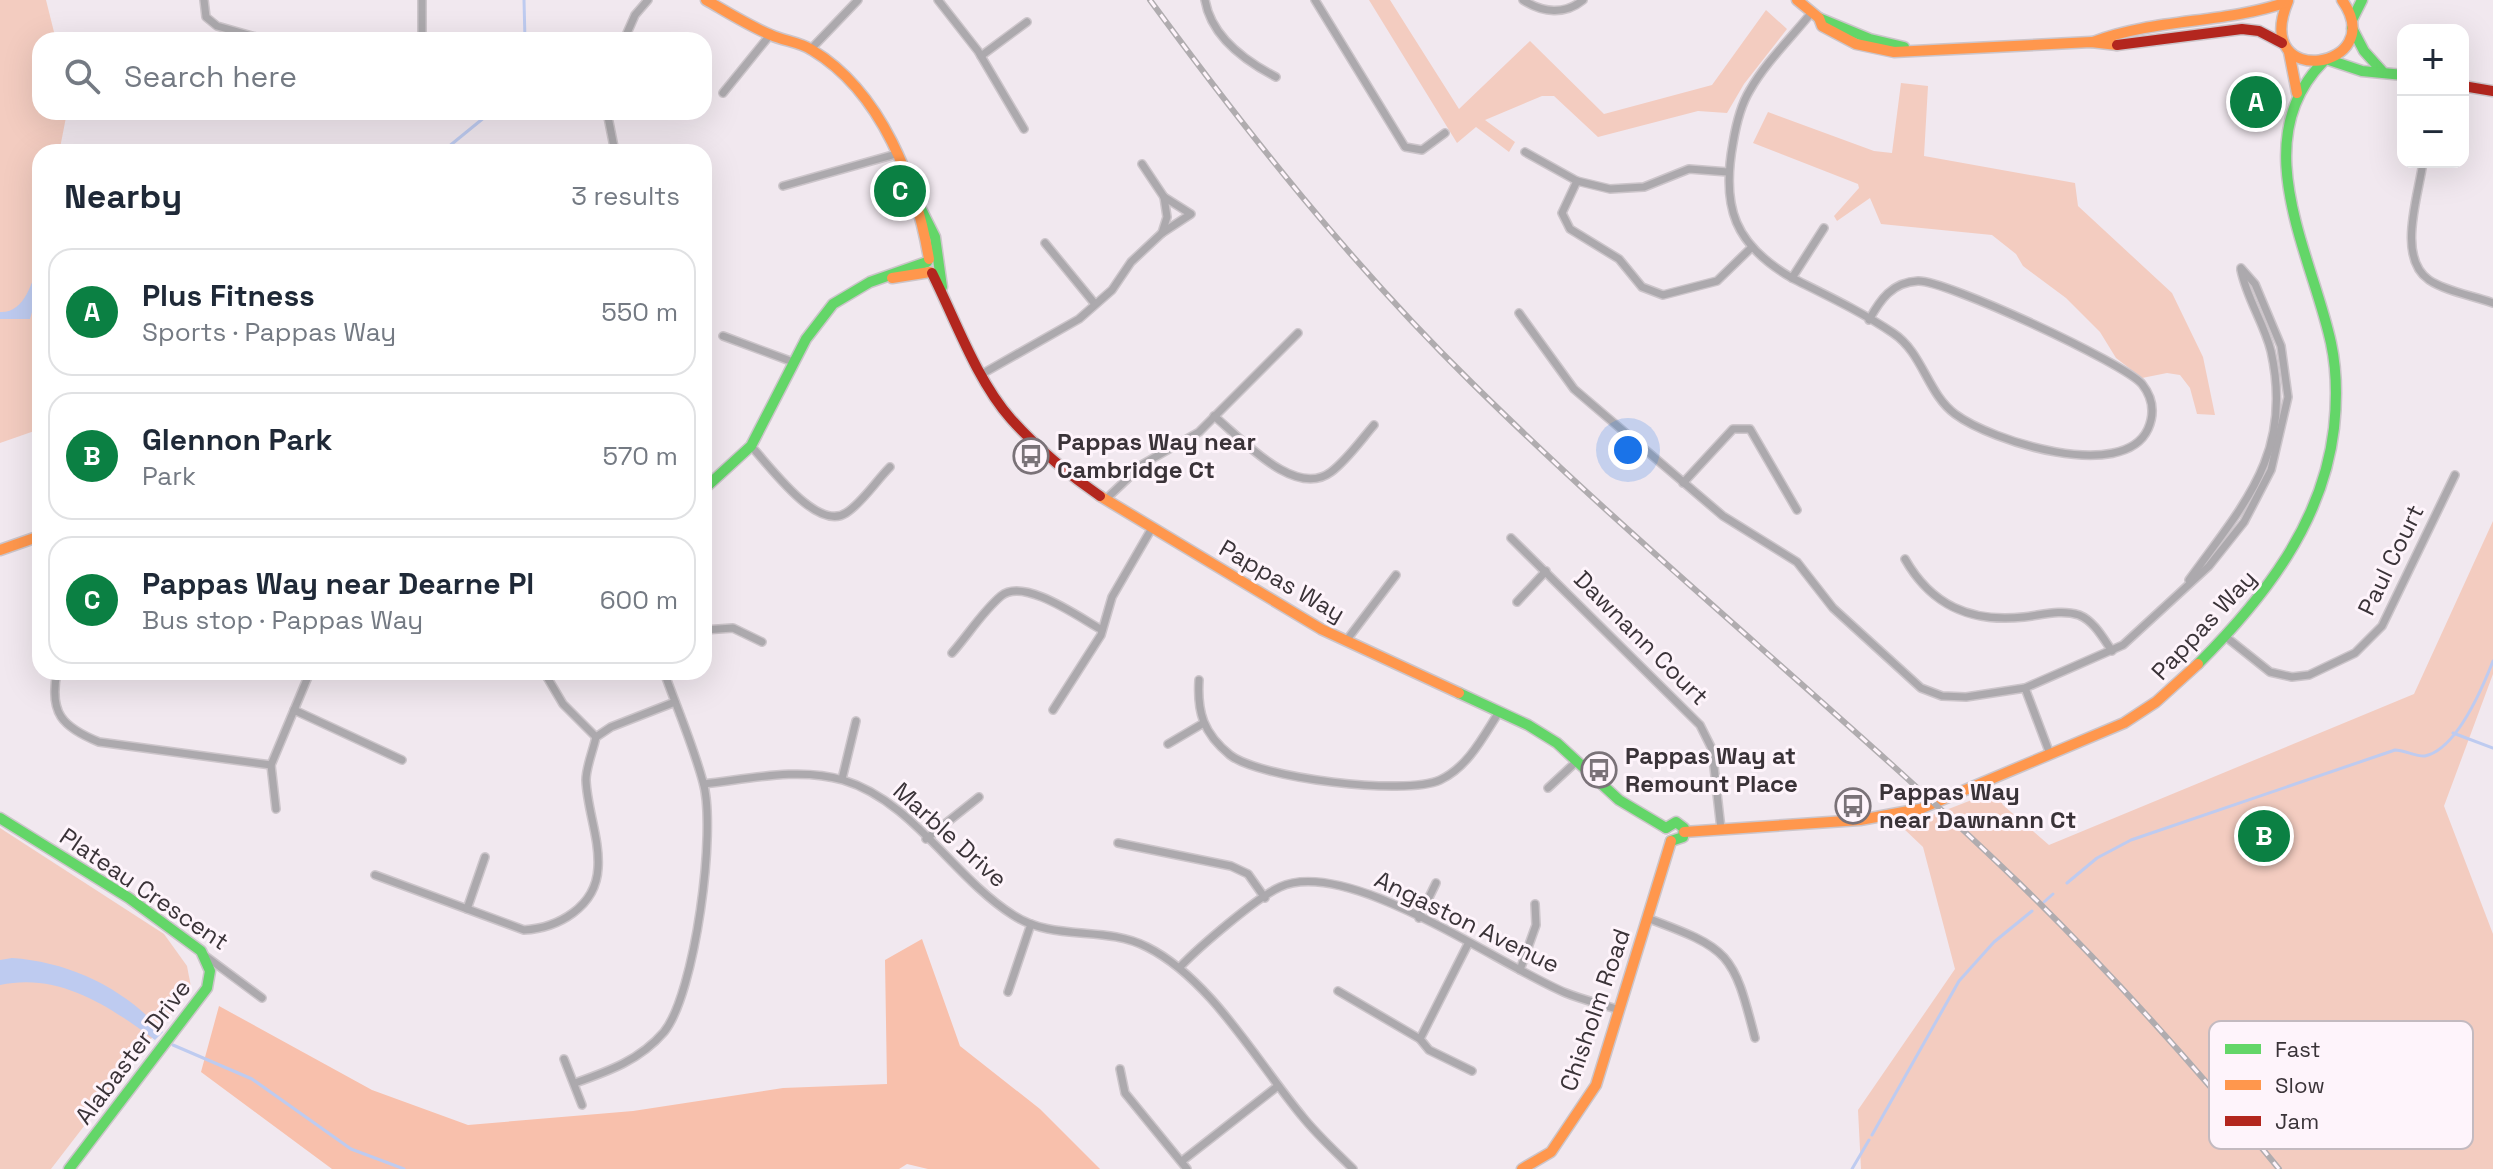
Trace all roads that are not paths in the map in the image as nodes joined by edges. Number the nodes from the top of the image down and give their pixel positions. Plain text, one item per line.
1 (204, 0) edge
2 (422, 0) edge
3 (648, 0) edge
4 (706, 0) edge
5 (731, 0) edge
6 (858, 0) edge
7 (938, 0) edge
8 (1205, 0) edge
9 (1315, 0) edge
10 (1523, 0) edge
11 (1583, 0) edge
12 (1797, 0) edge
13 (2362, 0) edge
14 (2288, 1) edge
15 (2343, 1) edge
16 (724, 12) junction
17 (1816, 15) junction
18 (1027, 22) dead end
19 (2352, 24) junction
20 (2161, 25) junction
21 (238, 32) edge
22 (422, 32) edge
23 (628, 32) edge
24 (770, 35) junction
25 (2163, 38) junction
26 (2091, 42) junction
27 (2286, 48) junction
28 (811, 49) junction
29 (981, 56) junction
30 (2326, 61) junction
31 (2382, 71) junction
32 (2397, 74) edge
33 (1276, 77) dead end
34 (2469, 87) edge
35 (2493, 91) edge
36 (723, 93) dead end
37 (2297, 95) junction
38 (609, 120) edge
39 (1024, 129) dead end
40 (1445, 133) dead end
41 (613, 144) edge
42 (1525, 152) dead end
43 (896, 154) junction
44 (1142, 164) dead end
45 (2422, 168) edge
46 (1728, 172) junction
47 (1577, 181) junction
48 (783, 186) dead end
49 (1164, 197) junction
50 (1824, 228) dead end
51 (1162, 233) junction
52 (1045, 243) dead end
53 (1751, 248) junction
54 (933, 266) junction
55 (1792, 278) junction
56 (2493, 303) edge
57 (1095, 304) junction
58 (1519, 313) dead end
59 (1869, 320) junction
60 (1298, 333) dead end
61 (723, 336) dead end
62 (793, 362) junction
63 (982, 374) junction
64 (1214, 416) junction
65 (1374, 425) dead end
66 (751, 446) junction
67 (890, 467) dead end
68 (2455, 475) dead end
69 (712, 482) edge
70 (1683, 483) junction
71 (1105, 500) junction
72 (1797, 510) dead end
73 (1152, 528) junction
74 (1511, 538) dead end
75 (32, 539) edge
76 (0, 550) edge
77 (1905, 559) dead end
78 (1546, 571) junction
79 (1396, 575) dead end
80 (2182, 590) junction
81 (1517, 602) dead end
82 (712, 629) edge
83 (1102, 630) junction
84 (2226, 637) junction
85 (1346, 641) junction
86 (762, 642) dead end
87 (2112, 651) junction
88 (952, 653) dead end
89 (55, 680) edge
90 (307, 680) edge
91 (549, 680) edge
92 (667, 680) edge
93 (1199, 680) dead end
94 (2025, 688) junction
95 (675, 702) junction
96 (294, 710) junction
97 (1053, 710) dead end
98 (1499, 712) junction
99 (856, 721) dead end
100 (1202, 724) junction
101 (596, 737) junction
102 (1168, 744) dead end
103 (2050, 754) junction
104 (402, 760) dead end
105 (1577, 761) junction
106 (271, 765) junction
107 (842, 779) junction
108 (704, 784) junction
109 (1548, 788) dead end
110 (979, 797) dead end
111 (276, 809) dead end
112 (0, 818) edge
113 (1666, 828) junction
114 (1721, 829) junction
115 (1684, 832) junction
116 (926, 839) junction
117 (1671, 841) junction
118 (1118, 843) dead end
119 (485, 857) dead end
120 (375, 875) dead end
121 (1436, 883) dead end
122 (1265, 898) junction
123 (1535, 904) dead end
124 (467, 909) junction
125 (1419, 918) junction
126 (1647, 918) junction
127 (1031, 924) junction
128 (1468, 944) junction
129 (204, 955) junction
130 (1180, 967) junction
131 (1520, 970) junction
132 (1338, 991) dead end
133 (1008, 992) dead end
134 (262, 998) dead end
135 (1619, 1010) junction
136 (1755, 1038) dead end
137 (1420, 1039) junction
138 (564, 1059) dead end
139 (1120, 1069) dead end
140 (1472, 1071) dead end
141 (575, 1083) junction
142 (1278, 1086) junction
143 (582, 1105) dead end
144 (1184, 1165) edge
145 (69, 1169) edge
146 (1353, 1169) edge
147 (1522, 1169) edge

1 - 21 street
2 - 22 street
3 - 23 street
4 - 16 main road, Pappas Way
5 - 16 street
6 - 28 street
7 - 29 street
8 - 33 street
9 - 40 street
10 - 11 street
12 - 17 main road
13 - 19 main road, Pappas Way
14 - 20 main road
14 - 27 main road, Pappas Way
15 - 19 main road
16 - 24 main road, Pappas Way
17 - 26 main road
17 - 46 street
18 - 29 street
19 - 30 main road, Pappas Way
19 - 31 main road
20 - 25 main road
20 - 26 main road
24 - 28 main road, Pappas Way
24 - 36 street
25 - 26 main road
25 - 27 main road
27 - 30 main road
27 - 37 main road, Pappas Way
28 - 43 main road, Pappas Way
29 - 39 street
30 - 31 main road
30 - 37 main road, Pappas Way
31 - 32 main road
34 - 35 main road
37 - 84 main road, Pappas Way
38 - 41 street
42 - 47 street
43 - 48 street
43 - 54 main road, Pappas Way
44 - 49 street
45 - 56 street
46 - 47 street
46 - 53 street
47 - 53 street
49 - 51 street
49 - 51 street
50 - 55 street
51 - 57 street
52 - 57 street
53 - 55 street
54 - 62 main road
54 - 63 main road, Pappas Way
55 - 59 street
57 - 63 street
58 - 70 street
59 - 59 street
60 - 64 street
61 - 62 street
62 - 66 main road
63 - 71 main road, Pappas Way
64 - 65 street
64 - 71 street
66 - 67 street
66 - 69 main road
68 - 84 street, Paul Court
70 - 72 street
70 - 94 street
71 - 73 main road, Pappas Way
73 - 83 street
73 - 85 main road, Pappas Way
74 - 78 street, Dawnann Court
75 - 76 main road
77 - 87 street
78 - 81 street
78 - 114 street, Dawnann Court
79 - 85 street
80 - 80 street
80 - 87 street
82 - 86 street
83 - 88 street
83 - 97 street
84 - 103 main road, Pappas Way
85 - 98 main road, Pappas Way
87 - 94 street
89 - 106 street
90 - 96 street
91 - 101 street
92 - 95 street
93 - 100 street
94 - 103 street
95 - 101 street
95 - 108 street
96 - 104 street
96 - 106 street
98 - 100 street
98 - 105 main road, Pappas Way
99 - 107 street
100 - 102 street
101 - 124 street
103 - 114 main road, Pappas Way
105 - 109 street
105 - 113 main road, Pappas Way
106 - 111 street
107 - 108 street, Marble Drive
107 - 116 street, Marble Drive
108 - 141 street
110 - 116 street
112 - 129 main road, Plateau Crescent
113 - 115 main road, Pappas Way
113 - 117 main road
114 - 115 main road, Pappas Way
115 - 117 main road
116 - 127 street, Marble Drive
117 - 126 main road, Chisholm Road
118 - 122 street
119 - 124 street
120 - 124 street
121 - 125 street
122 - 125 street, Angaston Avenue
122 - 130 street, Angaston Avenue
123 - 131 street
125 - 128 street, Angaston Avenue
126 - 135 main road, Chisholm Road
126 - 136 street
127 - 130 street, Marble Drive
127 - 133 street
128 - 131 street, Angaston Avenue
128 - 137 street
129 - 134 street, Plateau Crescent
129 - 145 main road, Alabaster Drive
130 - 142 street, Marble Drive
131 - 135 street, Angaston Avenue
132 - 137 street
135 - 147 main road, Chisholm Road
137 - 140 street
138 - 141 street
139 - 144 street
141 - 143 street
142 - 144 street
142 - 146 street, Marble Drive

